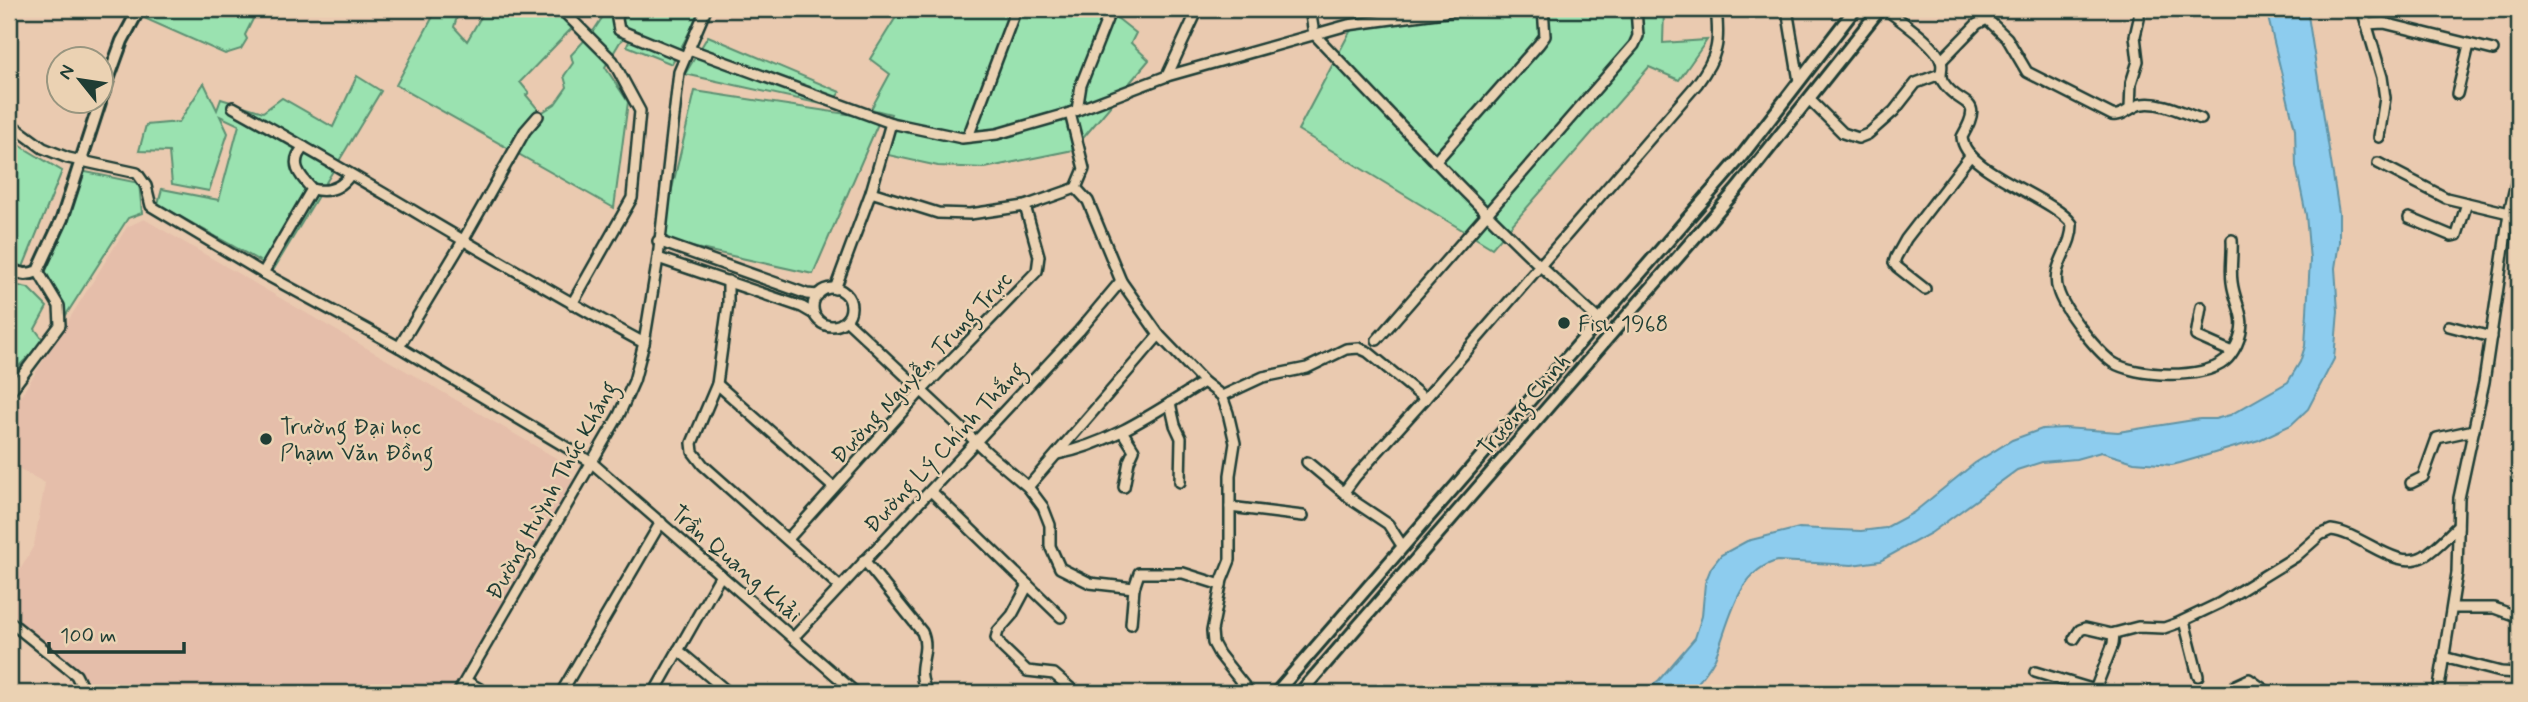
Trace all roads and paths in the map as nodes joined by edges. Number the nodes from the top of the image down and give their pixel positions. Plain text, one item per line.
1 (139, 9) edge
2 (561, 9) edge
3 (621, 9) edge
4 (706, 9) edge
5 (1016, 9) edge
6 (1111, 9) edge
7 (1198, 9) edge
8 (1310, 9) edge
9 (1466, 9) edge
10 (1543, 9) edge
11 (1636, 9) edge
12 (1716, 9) edge
13 (1787, 9) edge
14 (1855, 9) edge
15 (1880, 9) edge
16 (1886, 9) edge
17 (2139, 9) edge
18 (2362, 9) edge
19 (2366, 24) junction
20 (1314, 34) junction
21 (2469, 45) junction
22 (2493, 50) dead end
23 (687, 53) junction
24 (116, 58) edge
25 (1941, 61) junction
26 (1940, 74) junction
27 (1167, 76) junction
28 (1800, 81) junction
29 (2456, 94) dead end
30 (1809, 99) junction
31 (233, 107) dead end
32 (2130, 108) junction
33 (1074, 112) junction
34 (95, 116) edge
35 (538, 116) dead end
36 (2201, 119) dead end
37 (891, 123) junction
38 (9, 124) edge
39 (968, 137) junction
40 (2379, 137) dead end
41 (304, 147) junction
42 (1970, 156) junction
43 (80, 160) junction
44 (1435, 162) junction
45 (2378, 163) dead end
46 (2519, 170) edge
47 (350, 175) junction
48 (1076, 188) junction
49 (312, 189) junction
50 (871, 192) junction
51 (2467, 203) junction
52 (1025, 206) junction
53 (1487, 214) junction
54 (2509, 214) junction
55 (2409, 218) dead end
56 (464, 239) junction
57 (2232, 240) dead end
58 (658, 242) junction
59 (658, 258) junction
60 (1539, 265) junction
61 (9, 269) edge
62 (38, 271) junction
63 (263, 273) junction
64 (728, 281) junction
65 (1121, 281) junction
66 (835, 289) junction
67 (1925, 289) dead end
68 (818, 295) junction
69 (572, 304) junction
70 (2201, 307) dead end
71 (814, 314) junction
72 (845, 320) junction
73 (1600, 321) junction
74 (2449, 326) dead end
75 (1613, 332) junction
76 (1159, 335) junction
77 (2491, 337) junction
78 (1377, 341) dead end
79 (644, 343) junction
80 (399, 347) junction
81 (2232, 352) junction
82 (1204, 383) junction
83 (717, 384) junction
84 (921, 391) junction
85 (9, 393) edge
86 (1222, 396) junction
87 (1425, 399) junction
88 (1170, 403) junction
89 (2474, 430) junction
90 (1122, 431) junction
91 (976, 442) junction
92 (1057, 454) junction
93 (591, 462) junction
94 (1307, 462) dead end
95 (1180, 482) dead end
96 (2411, 484) dead end
97 (833, 487) junction
98 (1028, 487) junction
99 (1124, 487) dead end
100 (930, 491) junction
101 (1344, 492) junction
102 (1230, 508) junction
103 (1303, 516) dead end
104 (661, 522) junction
105 (2458, 526) junction
106 (788, 539) junction
107 (1405, 545) junction
108 (1420, 554) junction
109 (864, 560) junction
110 (721, 575) junction
111 (1028, 585) junction
112 (1221, 585) junction
113 (839, 586) junction
114 (1134, 588) junction
115 (2452, 608) junction
116 (1061, 617) dead end
117 (2519, 617) edge
118 (9, 621) edge
119 (2184, 621) junction
120 (1131, 624) dead end
121 (2114, 633) junction
122 (793, 638) junction
123 (2074, 639) dead end
124 (678, 650) junction
125 (2444, 657) junction
126 (2035, 672) dead end
127 (2519, 673) edge
128 (2198, 676) dead end
129 (466, 681) junction
130 (2096, 691) edge
131 (77, 693) edge
132 (458, 693) edge
133 (487, 693) edge
134 (561, 693) edge
135 (653, 693) edge
136 (729, 693) edge
137 (855, 693) edge
138 (928, 693) edge
139 (1076, 693) edge
140 (1250, 693) edge
141 (1276, 693) edge
142 (1300, 693) edge
143 (2228, 693) edge
144 (2269, 693) edge
145 (2438, 693) edge

1 - 24 street
2 - 69 street
3 - 23 street
4 - 23 street, Đường Huỳnh Thúc Kháng
5 - 39 street
6 - 33 street
7 - 27 street
8 - 20 street
9 - 20 street
10 - 44 street
11 - 53 street
12 - 60 street
13 - 28 street
14 - 28 street, Trường Chinh
15 - 30 street, Trường Chinh
16 - 25 street
17 - 32 street
18 - 19 street
19 - 21 street
19 - 40 street
20 - 27 street
20 - 44 street
21 - 22 street
21 - 29 street
23 - 37 street
23 - 58 street, Đường Huỳnh Thúc Kháng
25 - 26 street
25 - 32 street
26 - 30 street
26 - 42 street
27 - 33 street
28 - 73 street, Trường Chinh
30 - 75 street, Trường Chinh
31 - 41 street
32 - 36 street
33 - 39 street
33 - 48 street
34 - 43 street
35 - 56 street
37 - 39 street
37 - 50 street
38 - 43 street
41 - 47 street
41 - 49 street
42 - 67 street
42 - 81 street
43 - 62 street
43 - 63 street, Trần Quang Khải
44 - 53 street
45 - 51 street
46 - 54 street
47 - 49 street
47 - 56 street
48 - 52 street
48 - 65 street
49 - 63 street
50 - 52 street
50 - 66 street
51 - 54 street
51 - 55 street
52 - 84 street, Đường Nguyễn Trung Trực
53 - 60 street
53 - 78 street
54 - 77 street
56 - 69 street
56 - 80 street
57 - 81 street
58 - 59 street, Đường Huỳnh Thúc Kháng
58 - 68 street
59 - 64 street
59 - 79 street, Đường Huỳnh Thúc Kháng
60 - 73 street
60 - 87 street
61 - 62 street
62 - 85 street
63 - 80 street, Trần Quang Khải
64 - 71 street
64 - 83 street
65 - 76 street
65 - 91 street, Đường Lý Chính Thắng
66 - 68 street
66 - 72 street
68 - 71 street
69 - 79 street
70 - 81 street
71 - 72 street
72 - 84 street
73 - 75 street
73 - 107 street, Trường Chinh
74 - 77 street
75 - 108 street, Trường Chinh
76 - 82 street
76 - 92 street
77 - 89 street
79 - 93 street, Đường Huỳnh Thúc Kháng
80 - 93 street, Trần Quang Khải
82 - 86 street
82 - 88 street
83 - 97 street
83 - 106 street
84 - 91 street
84 - 97 street, Đường Nguyễn Trung Trực
86 - 87 street
86 - 102 street
87 - 101 street
88 - 90 street
88 - 95 street
89 - 96 street
89 - 105 street
90 - 92 street
90 - 99 street
91 - 98 street
91 - 100 street, Đường Lý Chính Thắng
92 - 98 street
93 - 104 street, Trần Quang Khải
93 - 129 street, Đường Huỳnh Thúc Kháng
94 - 101 street
97 - 106 street, Đường Nguyễn Trung Trực
98 - 114 street
100 - 109 street, Đường Lý Chính Thắng
100 - 111 street
101 - 107 street
102 - 103 street
102 - 112 street
104 - 110 street, Trần Quang Khải
104 - 134 street
105 - 115 street
105 - 119 street
106 - 113 street
107 - 108 street
107 - 141 street, Trường Chinh
108 - 142 street, Trường Chinh
109 - 113 street, Đường Lý Chính Thắng
109 - 138 street
110 - 122 street, Trần Quang Khải
110 - 124 street
111 - 116 street
111 - 139 street
112 - 114 street
112 - 140 street
113 - 122 street, Đường Lý Chính Thắng
114 - 120 street
115 - 117 street
115 - 125 street
118 - 131 street
119 - 121 street
119 - 128 street
121 - 123 street
121 - 130 street
122 - 137 street, Trần Quang Khải
124 - 135 street
124 - 136 street
125 - 127 street
125 - 145 street
126 - 130 street
129 - 132 street, Đường Huỳnh Thúc Kháng
129 - 133 street
143 - 144 street

